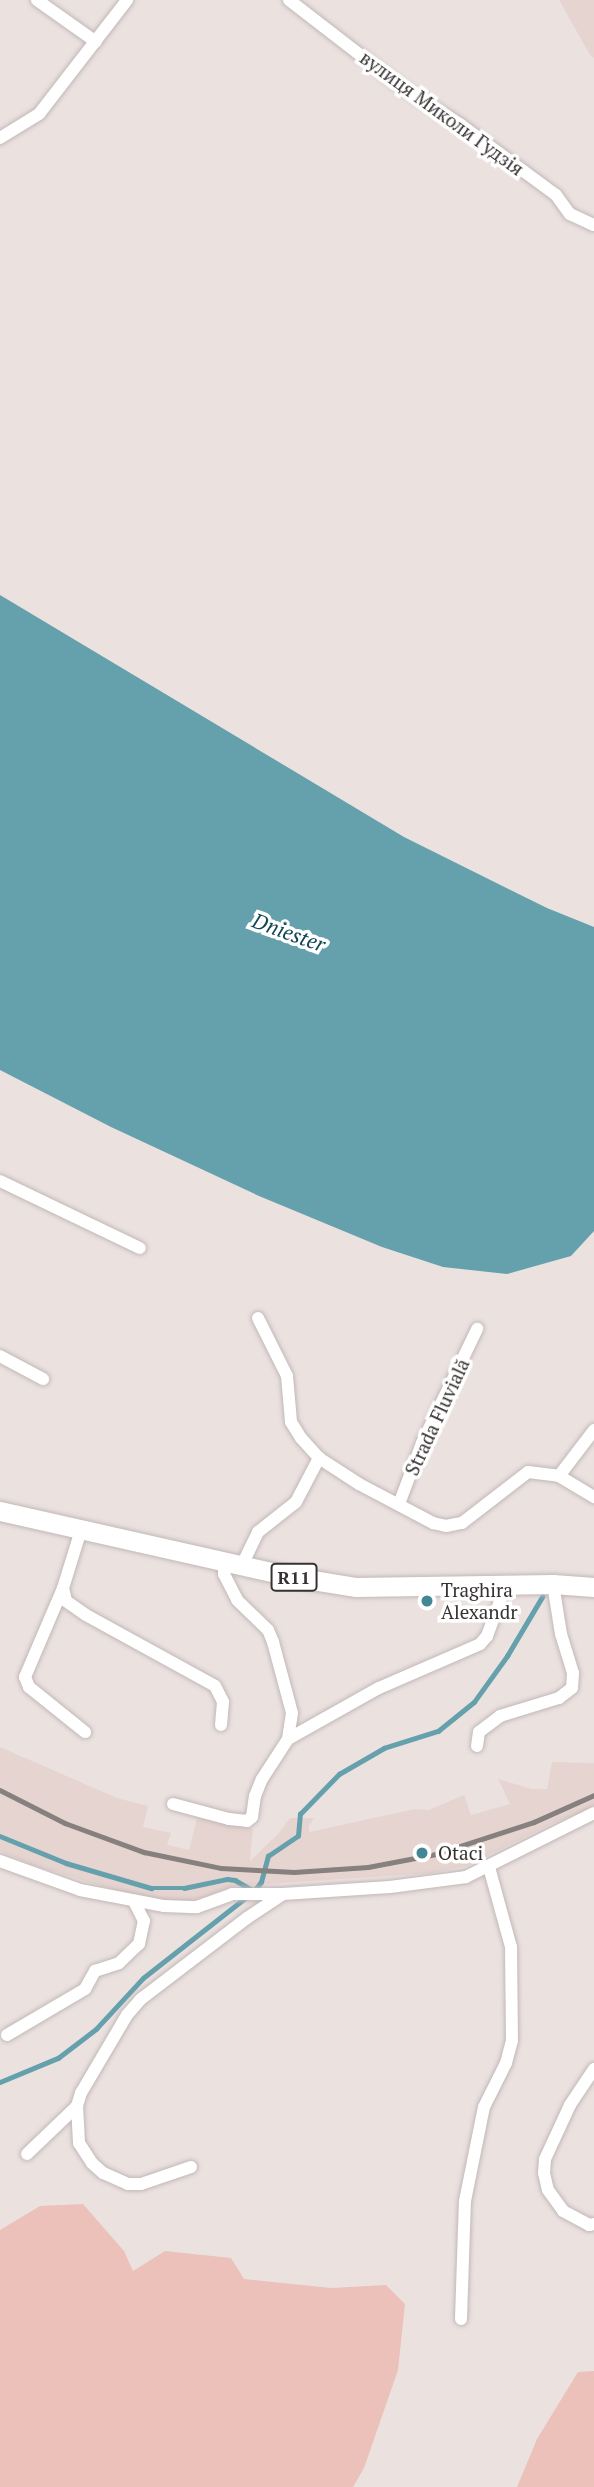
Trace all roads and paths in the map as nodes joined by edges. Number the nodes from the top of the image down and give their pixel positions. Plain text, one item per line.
1 (37, 0) edge
2 (127, 0) edge
3 (289, 0) edge
4 (96, 42) junction
5 (0, 138) edge
6 (594, 225) edge
7 (0, 1181) edge
8 (140, 1248) dead end
9 (258, 1318) dead end
10 (477, 1329) dead end
11 (0, 1356) edge
12 (43, 1379) dead end
13 (594, 1430) edge
14 (319, 1458) junction
15 (559, 1476) junction
16 (594, 1497) edge
17 (399, 1504) junction
18 (0, 1511) edge
19 (81, 1530) junction
20 (233, 1563) junction
21 (553, 1584) junction
22 (506, 1585) junction
23 (594, 1587) edge
24 (63, 1588) junction
25 (221, 1725) dead end
26 (85, 1732) dead end
27 (288, 1739) junction
28 (477, 1746) dead end
29 (173, 1804) dead end
30 (594, 1813) edge
31 (0, 1861) edge
32 (489, 1867) junction
33 (283, 1895) junction
34 (134, 1901) junction
35 (7, 2035) dead end
36 (594, 2069) edge
37 (77, 2106) junction
38 (27, 2154) dead end
39 (191, 2167) dead end
40 (594, 2224) edge
41 (461, 2319) dead end

1 - 4 street
2 - 4 street
3 - 6 street, вулиця Миколи Гудзія
4 - 5 street
7 - 8 street
9 - 14 street
10 - 17 street, Strada Fluvială
11 - 12 street
13 - 15 street
14 - 17 street
14 - 20 street
15 - 16 street
15 - 17 street
18 - 19 main road, R11
19 - 20 main road, R11
19 - 24 street
20 - 22 main road, R11
20 - 27 street
21 - 22 main road, R11
21 - 23 main road, R11
21 - 28 street
22 - 27 street
24 - 25 street
24 - 26 street
27 - 29 street
30 - 32 street
31 - 34 street
32 - 33 street
32 - 41 street
33 - 34 street
33 - 37 street
34 - 35 street
36 - 40 street
37 - 38 street
37 - 39 street

